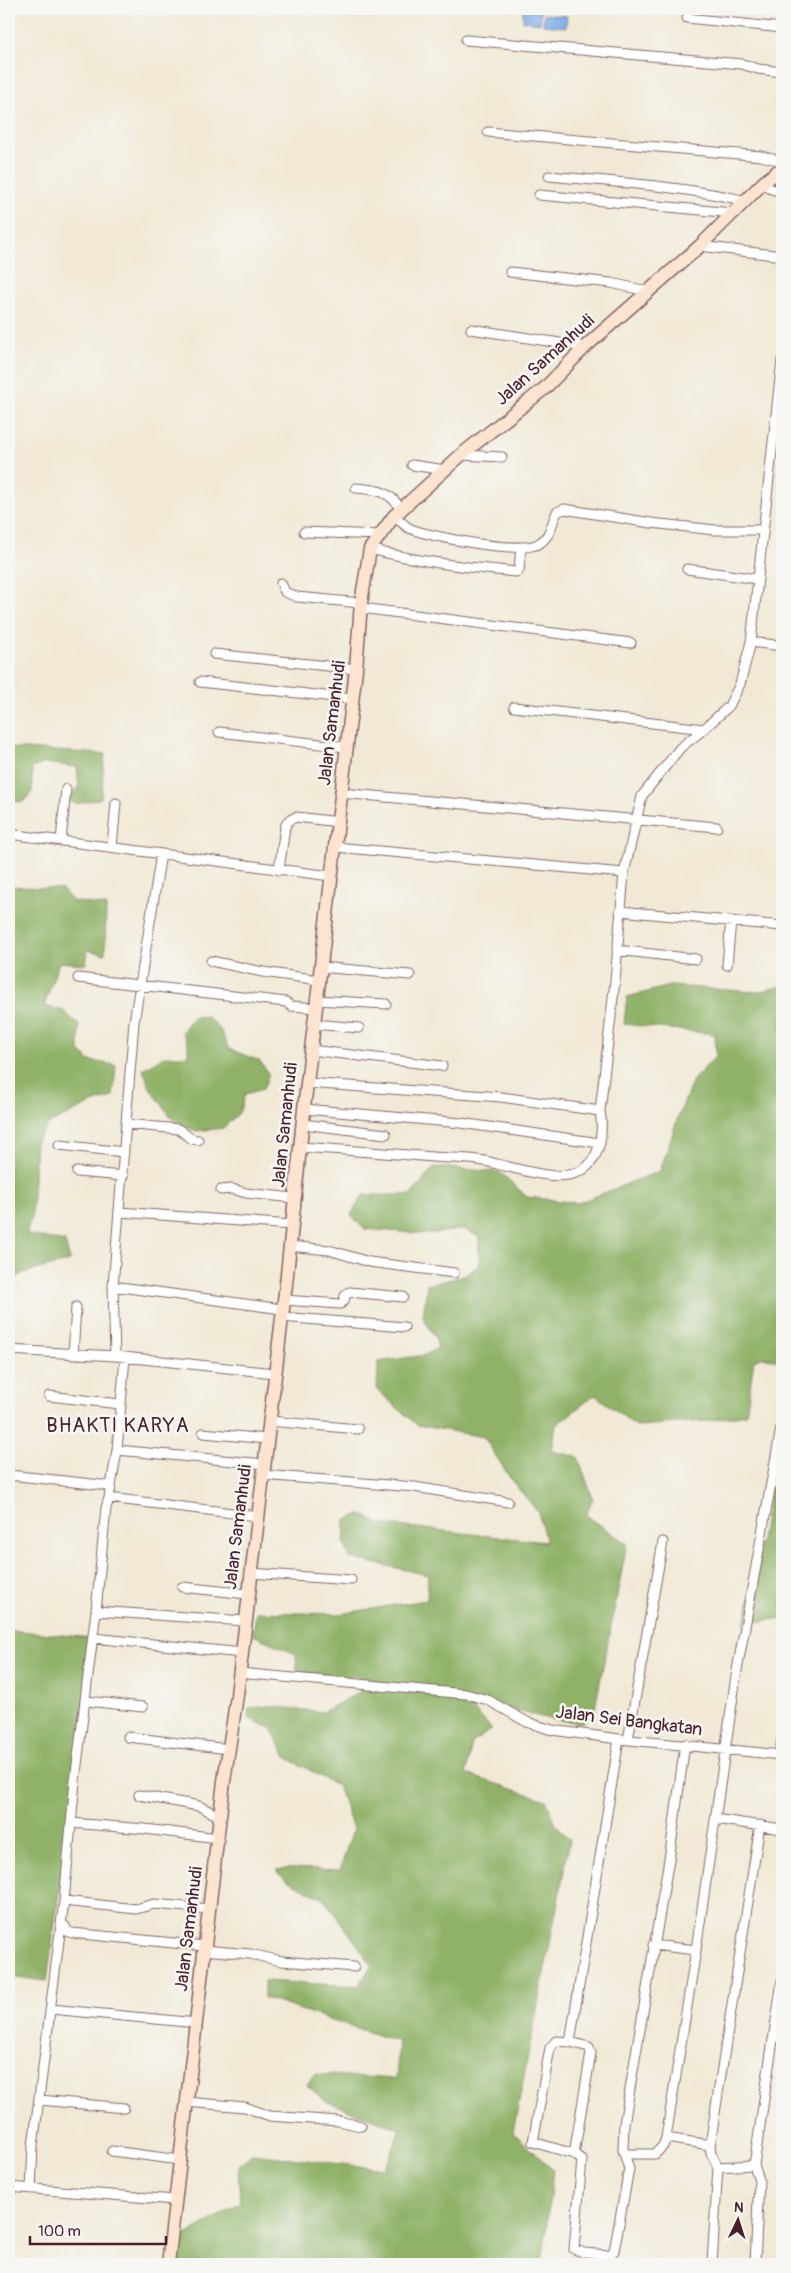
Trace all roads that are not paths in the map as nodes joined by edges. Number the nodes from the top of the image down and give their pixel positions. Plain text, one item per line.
1 (687, 18) dead end
2 (782, 28) edge
3 (466, 40) dead end
4 (782, 72) edge
5 (488, 132) dead end
6 (782, 162) edge
7 (782, 168) edge
8 (549, 176) dead end
9 (763, 182) junction
10 (782, 192) edge
11 (539, 195) dead end
12 (747, 201) junction
13 (733, 213) junction
14 (700, 246) junction
15 (782, 256) edge
16 (510, 272) dead end
17 (647, 291) junction
18 (471, 329) dead end
19 (585, 347) junction
20 (782, 360) edge
21 (781, 374) edge
22 (778, 425) edge
23 (461, 455) junction
24 (502, 457) dead end
25 (412, 465) dead end
26 (445, 470) junction
27 (356, 488) dead end
28 (398, 513) junction
29 (763, 530) junction
30 (304, 532) dead end
31 (379, 535) junction
32 (521, 547) junction
33 (370, 549) junction
34 (687, 569) dead end
35 (758, 579) junction
36 (281, 583) dead end
37 (361, 606) junction
38 (751, 642) junction
39 (631, 643) dead end
40 (782, 646) edge
41 (214, 654) dead end
42 (356, 669) junction
43 (200, 682) dead end
44 (352, 699) junction
45 (514, 707) dead end
46 (704, 730) junction
47 (220, 732) dead end
48 (346, 747) junction
49 (66, 789) dead end
50 (341, 793) junction
51 (116, 803) dead end
52 (635, 820) junction
53 (339, 822) junction
54 (717, 827) dead end
55 (9, 834) edge
56 (61, 841) junction
57 (112, 847) junction
58 (335, 848) junction
59 (161, 854) junction
60 (279, 870) junction
61 (624, 873) junction
62 (331, 876) junction
63 (620, 911) junction
64 (731, 921) junction
65 (782, 926) edge
66 (617, 950) junction
67 (696, 959) dead end
68 (211, 961) dead end
69 (727, 965) dead end
70 (320, 973) junction
71 (410, 975) dead end
72 (78, 978) dead end
73 (139, 985) junction
74 (316, 1004) junction
75 (386, 1004) dead end
76 (314, 1024) junction
77 (359, 1028) dead end
78 (311, 1050) junction
79 (442, 1066) dead end
80 (307, 1083) junction
81 (304, 1109) junction
82 (600, 1111) junction
83 (126, 1124) junction
84 (302, 1124) junction
85 (386, 1134) dead end
86 (198, 1140) dead end
87 (600, 1143) junction
88 (59, 1145) dead end
89 (300, 1147) junction
90 (124, 1152) junction
91 (77, 1172) dead end
92 (123, 1176) junction
93 (221, 1190) dead end
94 (294, 1198) junction
95 (120, 1212) junction
96 (291, 1226) junction
97 (289, 1246) junction
98 (454, 1273) dead end
99 (113, 1286) junction
100 (403, 1297) dead end
101 (76, 1307) dead end
102 (282, 1308) junction
103 (404, 1327) dead end
104 (9, 1350) edge
105 (73, 1355) junction
106 (115, 1356) junction
107 (125, 1358) junction
108 (274, 1373) junction
109 (49, 1396) dead end
110 (120, 1404) junction
111 (269, 1421) junction
112 (782, 1423) edge
113 (358, 1429) dead end
114 (203, 1433) dead end
115 (267, 1439) junction
116 (117, 1450) junction
117 (263, 1469) junction
118 (9, 1475) edge
119 (111, 1486) junction
120 (109, 1498) junction
121 (508, 1502) dead end
122 (257, 1516) junction
123 (663, 1542) dead end
124 (250, 1573) junction
125 (351, 1580) dead end
126 (182, 1587) dead end
127 (248, 1594) junction
128 (96, 1611) junction
129 (245, 1621) junction
130 (93, 1638) junction
131 (242, 1653) junction
132 (239, 1673) junction
133 (86, 1701) junction
134 (143, 1707) dead end
135 (128, 1737) dead end
136 (623, 1739) junction
137 (782, 1739) edge
138 (685, 1744) junction
139 (229, 1749) junction
140 (725, 1749) junction
141 (781, 1754) edge
142 (139, 1796) dead end
143 (221, 1817) junction
144 (715, 1819) junction
145 (71, 1823) junction
146 (760, 1825) junction
147 (782, 1829) edge
148 (218, 1838) junction
149 (64, 1901) junction
150 (209, 1909) junction
151 (60, 1924) junction
152 (653, 1945) junction
153 (204, 1948) junction
154 (696, 1950) junction
155 (354, 1967) dead end
156 (782, 1981) edge
157 (51, 2009) junction
158 (197, 2023) junction
159 (570, 2042) junction
160 (40, 2100) junction
161 (186, 2102) junction
162 (124, 2108) dead end
163 (361, 2126) dead end
164 (666, 2138) junction
165 (710, 2145) junction
166 (112, 2151) dead end
167 (574, 2154) junction
168 (624, 2154) junction
169 (180, 2160) junction
170 (754, 2164) junction
171 (718, 2167) junction
172 (9, 2186) edge
173 (31, 2189) junction
174 (175, 2200) junction
175 (168, 2264) edge
176 (712, 2264) edge
177 (755, 2264) edge

1 - 2 street
3 - 4 street
5 - 6 street
7 - 9 street, Jalan Samanhudi
8 - 12 street
9 - 10 street
9 - 12 street, Jalan Samanhudi
11 - 13 street
12 - 13 street, Jalan Samanhudi
13 - 14 street, Jalan Samanhudi
14 - 15 street
14 - 17 street, Jalan Samanhudi
16 - 17 street
17 - 19 street, Jalan Samanhudi
18 - 19 street
19 - 23 street, Jalan Samanhudi
20 - 21 street
21 - 22 street
22 - 29 street
23 - 24 street
23 - 26 street, Jalan Samanhudi
25 - 26 street
26 - 28 street, Jalan Samanhudi
27 - 28 street
28 - 31 street, Jalan Samanhudi
28 - 32 street
29 - 32 street
29 - 35 street
30 - 31 street
31 - 33 street, Jalan Samanhudi
32 - 33 street
33 - 37 street, Jalan Samanhudi
34 - 35 street
35 - 38 street
36 - 37 street
37 - 39 street
37 - 42 street, Jalan Samanhudi
38 - 40 street
38 - 46 street
41 - 42 street
42 - 44 street, Jalan Samanhudi
43 - 44 street
44 - 48 street, Jalan Samanhudi
45 - 46 street
46 - 52 street
47 - 48 street
48 - 50 street, Jalan Samanhudi
49 - 56 street
50 - 52 street
50 - 53 street, Jalan Samanhudi
51 - 57 street
52 - 54 street
52 - 61 street
53 - 58 street, Jalan Samanhudi
53 - 60 street
55 - 56 street
56 - 57 street
57 - 59 street
58 - 61 street
58 - 62 street, Jalan Samanhudi
59 - 60 street
59 - 73 street
60 - 62 street
61 - 63 street
62 - 70 street, Jalan Samanhudi
63 - 64 street
63 - 66 street
64 - 65 street
64 - 69 street
66 - 67 street
66 - 82 street
68 - 70 street
70 - 71 street
70 - 74 street, Jalan Samanhudi
72 - 73 street
73 - 74 street
73 - 83 street
74 - 75 street
74 - 76 street, Jalan Samanhudi
76 - 77 street
76 - 78 street, Jalan Samanhudi
78 - 79 street
78 - 80 street, Jalan Samanhudi
80 - 81 street, Jalan Samanhudi
80 - 82 street
81 - 84 street, Jalan Samanhudi
81 - 87 street
82 - 87 street
83 - 86 street
83 - 90 street
84 - 85 street
84 - 89 street, Jalan Samanhudi
87 - 89 street
88 - 90 street
89 - 94 street, Jalan Samanhudi
90 - 92 street
91 - 92 street
92 - 95 street
93 - 94 street
94 - 96 street, Jalan Samanhudi
95 - 96 street
95 - 99 street
96 - 97 street, Jalan Samanhudi
97 - 98 street
97 - 102 street, Jalan Samanhudi
99 - 102 street
99 - 106 street
100 - 102 street
101 - 105 street
102 - 103 street
102 - 108 street, Jalan Samanhudi
104 - 105 street
105 - 106 street
106 - 107 street
107 - 108 street
107 - 110 street
108 - 111 street, Jalan Samanhudi
109 - 110 street
110 - 116 street
111 - 113 street
111 - 115 street, Jalan Samanhudi
112 - 140 street
114 - 115 street
115 - 117 street, Jalan Samanhudi
116 - 117 street
116 - 119 street
117 - 121 street
117 - 122 street, Jalan Samanhudi
118 - 119 street
119 - 120 street
120 - 122 street
120 - 128 street
122 - 124 street, Jalan Samanhudi
123 - 136 street
124 - 125 street
124 - 127 street, Jalan Samanhudi
126 - 127 street
127 - 129 street, Jalan Samanhudi
128 - 129 street
128 - 130 street
129 - 131 street, Jalan Samanhudi
130 - 131 street
130 - 133 street
131 - 132 street, Jalan Samanhudi
132 - 136 street, Jalan Sei Bangkatan
132 - 139 street, Jalan Samanhudi
133 - 134 street
133 - 145 street
135 - 139 street
136 - 138 street, Jalan Sei Bangkatan
136 - 159 street
137 - 141 street
138 - 140 street, Jalan Sei Bangkatan
138 - 152 street
139 - 143 street, Jalan Samanhudi
140 - 141 street, Jalan Sei Bangkatan
140 - 144 street
142 - 143 street
143 - 148 street, Jalan Samanhudi
144 - 146 street
144 - 154 street
145 - 148 street
145 - 149 street
146 - 147 street
146 - 165 street
148 - 150 street, Jalan Samanhudi
149 - 150 street
149 - 151 street
150 - 153 street, Jalan Samanhudi
151 - 153 street
151 - 157 street
152 - 154 street
152 - 168 street
153 - 155 street
153 - 158 street, Jalan Samanhudi
154 - 164 street
156 - 170 street
157 - 158 street
157 - 160 street
158 - 161 street, Jalan Samanhudi
159 - 167 street
159 - 167 street
160 - 162 street
160 - 173 street
161 - 163 street
161 - 169 street, Jalan Samanhudi
164 - 165 street
164 - 168 street
165 - 171 street
166 - 169 street
167 - 168 street
169 - 174 street, Jalan Samanhudi
170 - 171 street
170 - 177 street
171 - 176 street
172 - 173 street
173 - 174 street
174 - 175 street, Jalan Samanhudi

